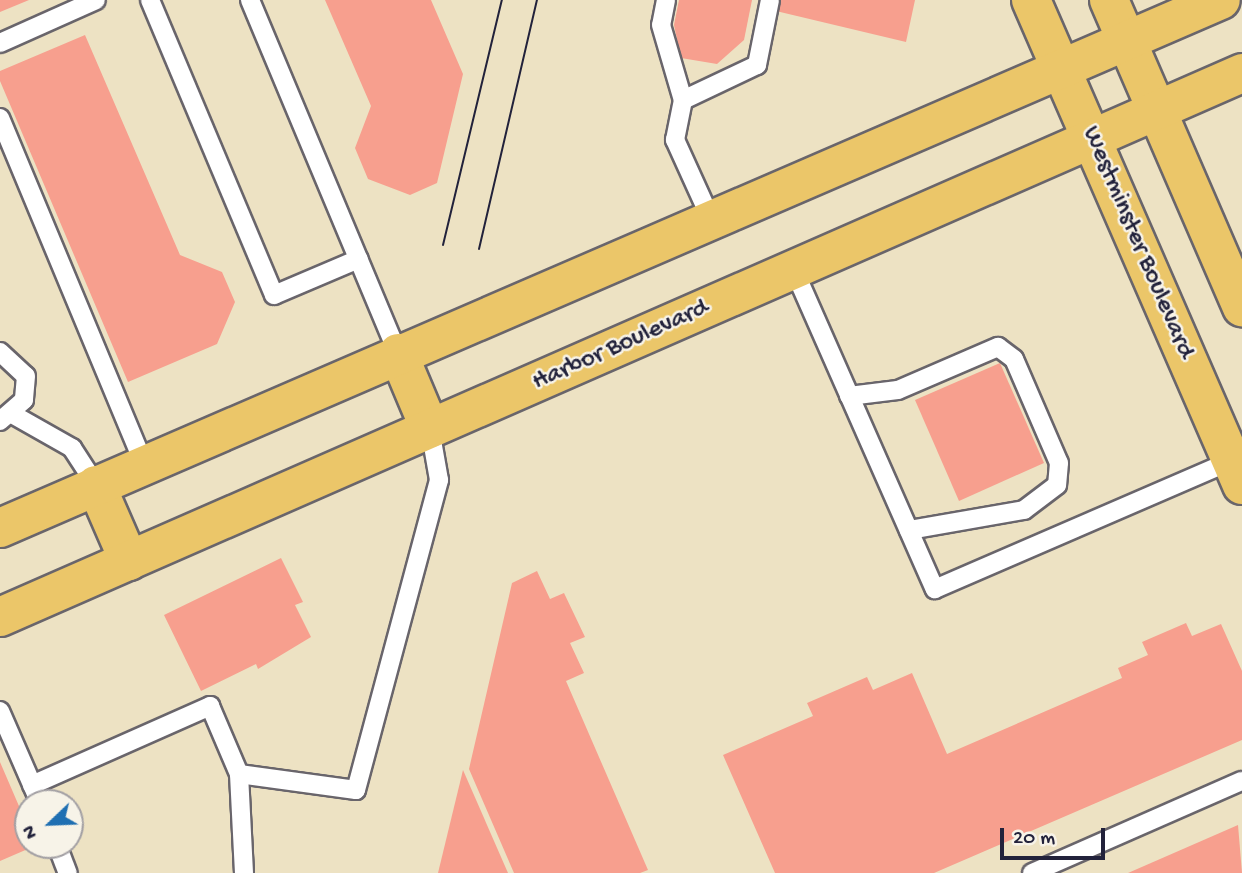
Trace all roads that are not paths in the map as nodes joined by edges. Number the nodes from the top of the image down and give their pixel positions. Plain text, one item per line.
1 (96, 0) edge
2 (150, 0) edge
3 (250, 0) edge
4 (666, 0) edge
5 (771, 0) edge
6 (1031, 0) edge
7 (1108, 0) edge
8 (1221, 0) edge
9 (1126, 40) junction
10 (0, 43) edge
11 (1061, 68) junction
12 (1242, 73) edge
13 (683, 100) junction
14 (1157, 111) junction
15 (0, 118) edge
16 (1092, 139) junction
17 (710, 217) junction
18 (359, 259) junction
19 (794, 271) junction
20 (1242, 307) edge
21 (0, 352) edge
22 (398, 352) junction
23 (849, 396) junction
24 (6, 417) edge
25 (430, 429) junction
26 (144, 464) junction
27 (1237, 473) edge
28 (96, 485) junction
29 (0, 528) edge
30 (909, 530) junction
31 (129, 561) junction
32 (0, 617) edge
33 (0, 711) edge
34 (239, 774) junction
35 (1242, 781) edge
36 (32, 785) junction
37 (34, 789) edge
38 (243, 873) edge
39 (1032, 873) edge

1 - 10 lane
2 - 18 lane
3 - 18 lane
4 - 13 lane
5 - 13 lane
6 - 11 main road, Westminster Boulevard
7 - 9 main road
8 - 9 main road
9 - 11 main road
9 - 14 main road
11 - 16 main road, Westminster Boulevard
11 - 17 main road
12 - 14 main road, Harbor Boulevard
13 - 17 lane
14 - 16 main road, Harbor Boulevard
14 - 20 main road
15 - 26 lane
16 - 19 main road, Harbor Boulevard
16 - 27 main road, Westminster Boulevard
17 - 22 main road
18 - 22 lane
19 - 23 lane
19 - 25 main road, Harbor Boulevard
21 - 24 lane
22 - 25 main road
22 - 26 main road
23 - 30 lane
23 - 30 lane
24 - 28 lane
25 - 31 main road, Harbor Boulevard
25 - 34 lane
26 - 28 main road
27 - 30 lane
28 - 29 main road
28 - 31 main road
31 - 32 main road, Harbor Boulevard
33 - 36 lane
34 - 36 lane
34 - 38 lane
35 - 39 lane
36 - 37 lane

